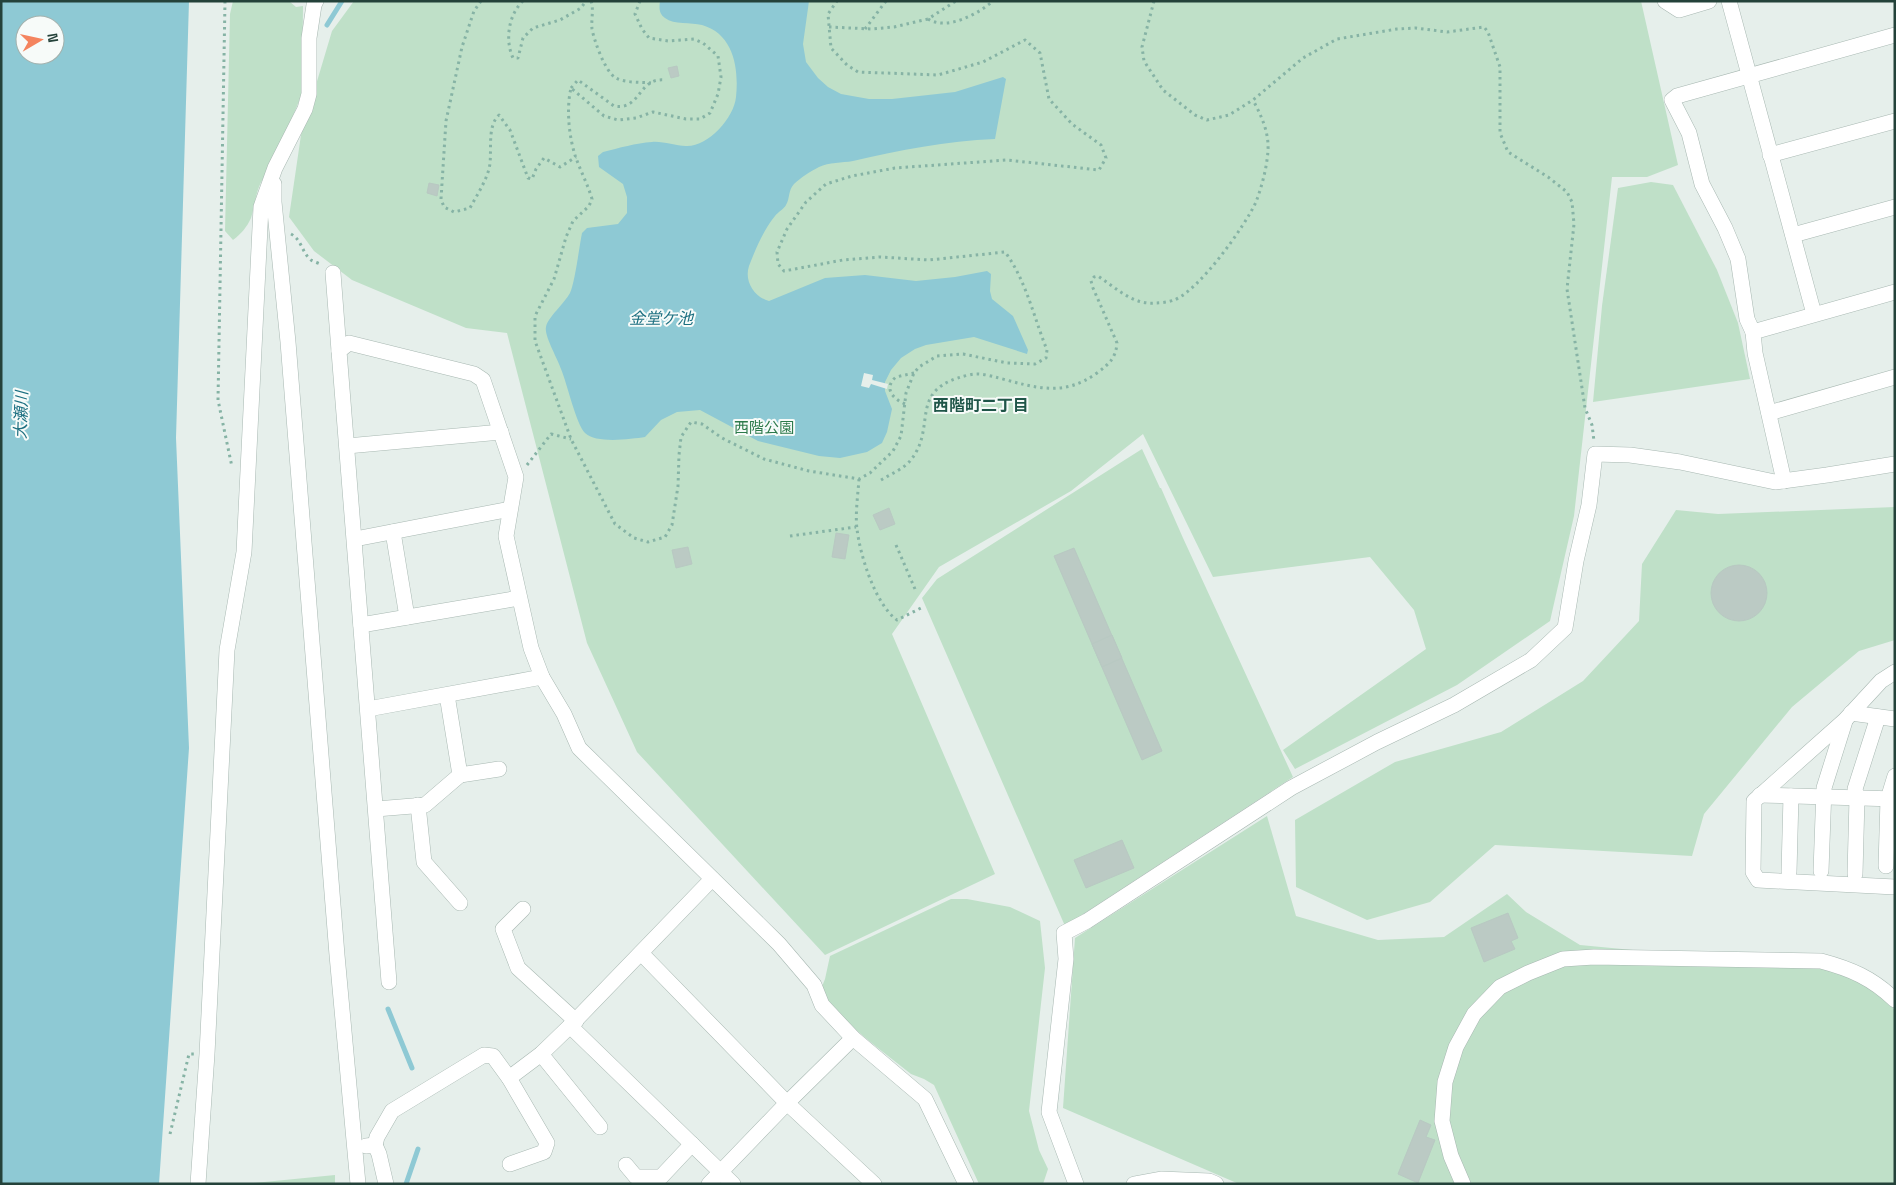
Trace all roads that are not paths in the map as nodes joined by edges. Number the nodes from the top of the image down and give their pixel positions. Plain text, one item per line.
1 (316, 1) edge
2 (1665, 1) edge
3 (1709, 1) edge
4 (1729, 1) edge
5 (1895, 35) edge
6 (1748, 74) junction
7 (1895, 121) edge
8 (1770, 155) junction
9 (275, 168) junction
10 (1895, 207) edge
11 (1793, 235) junction
12 (333, 273) road end
13 (1895, 292) edge
14 (1814, 314) junction
15 (1753, 332) junction
16 (339, 351) junction
17 (1895, 377) edge
18 (1769, 412) junction
19 (501, 432) junction
20 (347, 446) junction
21 (1895, 464) edge
22 (1784, 481) junction
23 (510, 509) junction
24 (393, 532) junction
25 (355, 539) junction
26 (518, 598) junction
27 (407, 617) junction
28 (361, 625) junction
29 (1895, 672) edge
30 (542, 677) junction
31 (447, 695) junction
32 (368, 708) junction
33 (1848, 717) junction
34 (1878, 717) junction
35 (1895, 719) edge
36 (498, 769) dead end
37 (460, 775) junction
38 (1895, 776) edge
39 (1760, 795) junction
40 (1791, 796) junction
41 (1823, 797) junction
42 (1857, 798) junction
43 (1891, 799) edge
44 (418, 805) junction
45 (376, 810) junction
46 (1886, 866) dead end
47 (1821, 871) dead end
48 (1789, 872) dead end
49 (1855, 874) dead end
50 (712, 879) junction
51 (1895, 887) edge
52 (460, 903) dead end
53 (522, 909) dead end
54 (641, 953) junction
55 (389, 982) dead end
56 (1895, 1000) edge
57 (573, 1024) junction
58 (853, 1038) junction
59 (540, 1054) junction
60 (509, 1078) junction
61 (787, 1103) junction
62 (600, 1127) dead end
63 (692, 1144) junction
64 (375, 1145) junction
65 (354, 1147) junction
66 (510, 1164) dead end
67 (626, 1166) dead end
68 (720, 1172) junction
69 (1213, 1183) edge
70 (198, 1184) edge
71 (358, 1184) edge
72 (386, 1184) edge
73 (709, 1184) edge
74 (733, 1184) edge
75 (874, 1184) edge
76 (966, 1184) edge
77 (1076, 1184) edge
78 (1134, 1184) edge
79 (1463, 1184) edge

1 - 9 street
2 - 3 street
4 - 6 street
5 - 6 street
6 - 8 street
6 - 15 street
7 - 8 street
8 - 11 street
9 - 65 street
9 - 70 street
10 - 11 street
11 - 14 street
12 - 16 street
13 - 14 street
14 - 15 street
15 - 18 street
16 - 19 street
16 - 20 street
17 - 18 street
18 - 22 street
19 - 20 street
19 - 23 street
20 - 25 street
21 - 22 street
22 - 77 street
23 - 24 street
23 - 26 street
24 - 25 street
24 - 27 street
25 - 28 street
26 - 27 street
26 - 30 street
27 - 28 street
28 - 32 street
29 - 33 street
30 - 31 street
30 - 50 street
31 - 32 street
31 - 37 street
32 - 45 street
33 - 34 street
33 - 39 street
33 - 41 street
34 - 35 street
34 - 42 street
36 - 37 street
37 - 44 street
38 - 43 street
39 - 40 street
39 - 51 street
40 - 41 street
40 - 48 street
41 - 42 street
41 - 47 street
42 - 43 street
42 - 49 street
43 - 46 street
44 - 45 street
44 - 52 street
45 - 55 street
50 - 54 street
50 - 58 street
53 - 57 street
54 - 57 street
54 - 61 street
56 - 79 street
57 - 59 street
57 - 63 street
58 - 61 street
58 - 76 street
59 - 60 street
59 - 62 street
60 - 64 street
60 - 66 street
61 - 68 street
61 - 75 street
63 - 67 street
63 - 68 street
64 - 65 street
64 - 72 street
65 - 71 street
68 - 73 street
68 - 74 street
69 - 78 street

